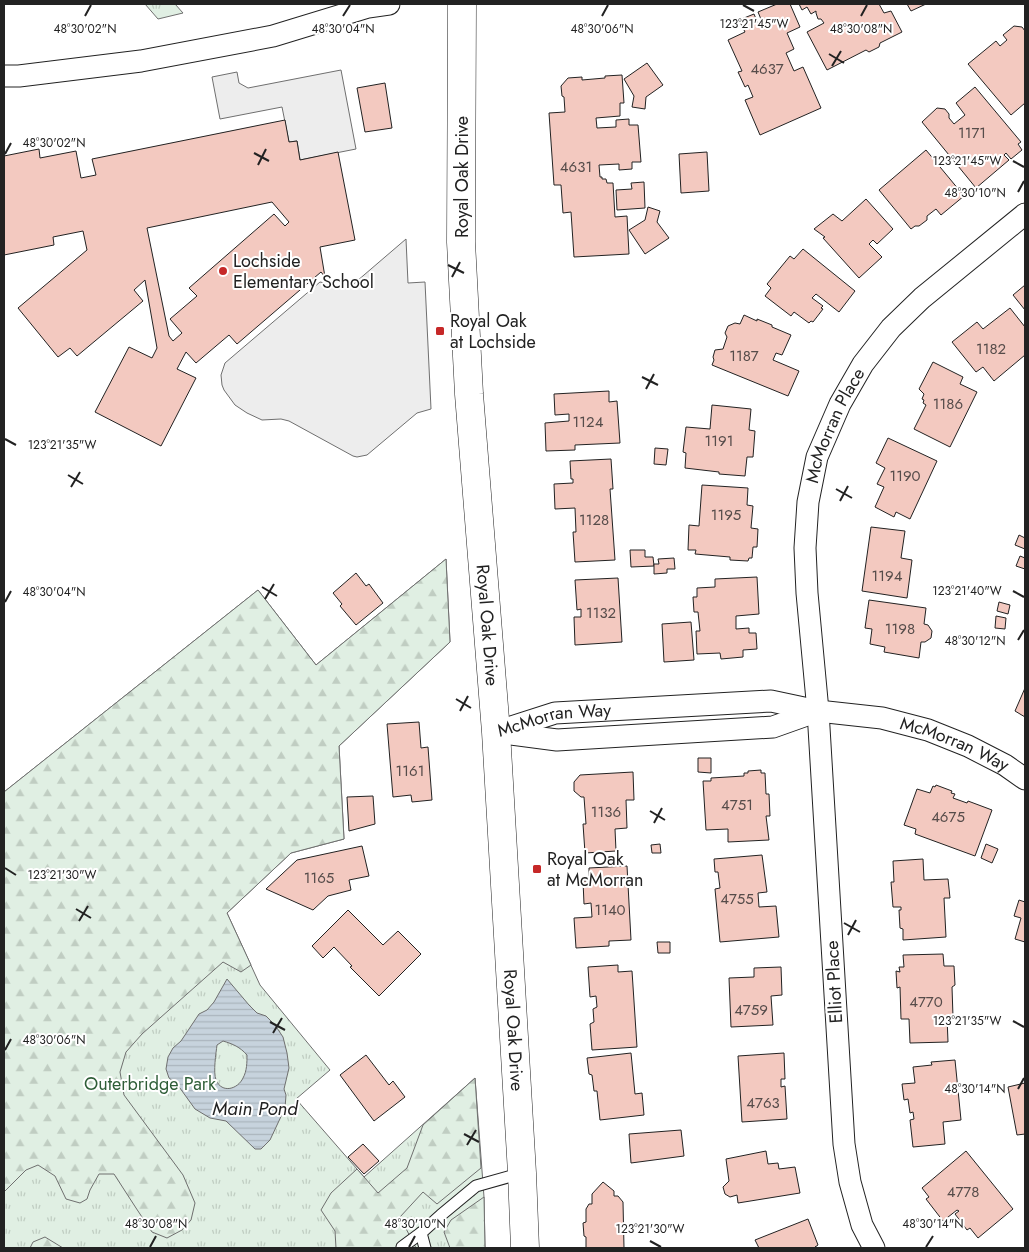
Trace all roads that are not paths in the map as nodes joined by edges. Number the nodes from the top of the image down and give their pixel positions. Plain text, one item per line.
1 (389, 4) edge
2 (462, 4) edge
3 (4, 76) edge
4 (1025, 214) edge
5 (818, 711) junction
6 (496, 732) junction
7 (1025, 779) edge
8 (522, 1173) junction
9 (421, 1233) junction
10 (402, 1247) edge
11 (425, 1248) edge
12 (525, 1248) edge
13 (874, 1248) edge

1 - 3 street
2 - 6 main road, Royal Oak Drive
4 - 5 street, McMorran Place
5 - 6 street, McMorran Way
5 - 7 street, McMorran Way
5 - 13 street, Elliot Place
6 - 8 main road, Royal Oak Drive
8 - 9 lane
8 - 12 main road, Royal Oak Drive
9 - 10 lane
9 - 11 lane

